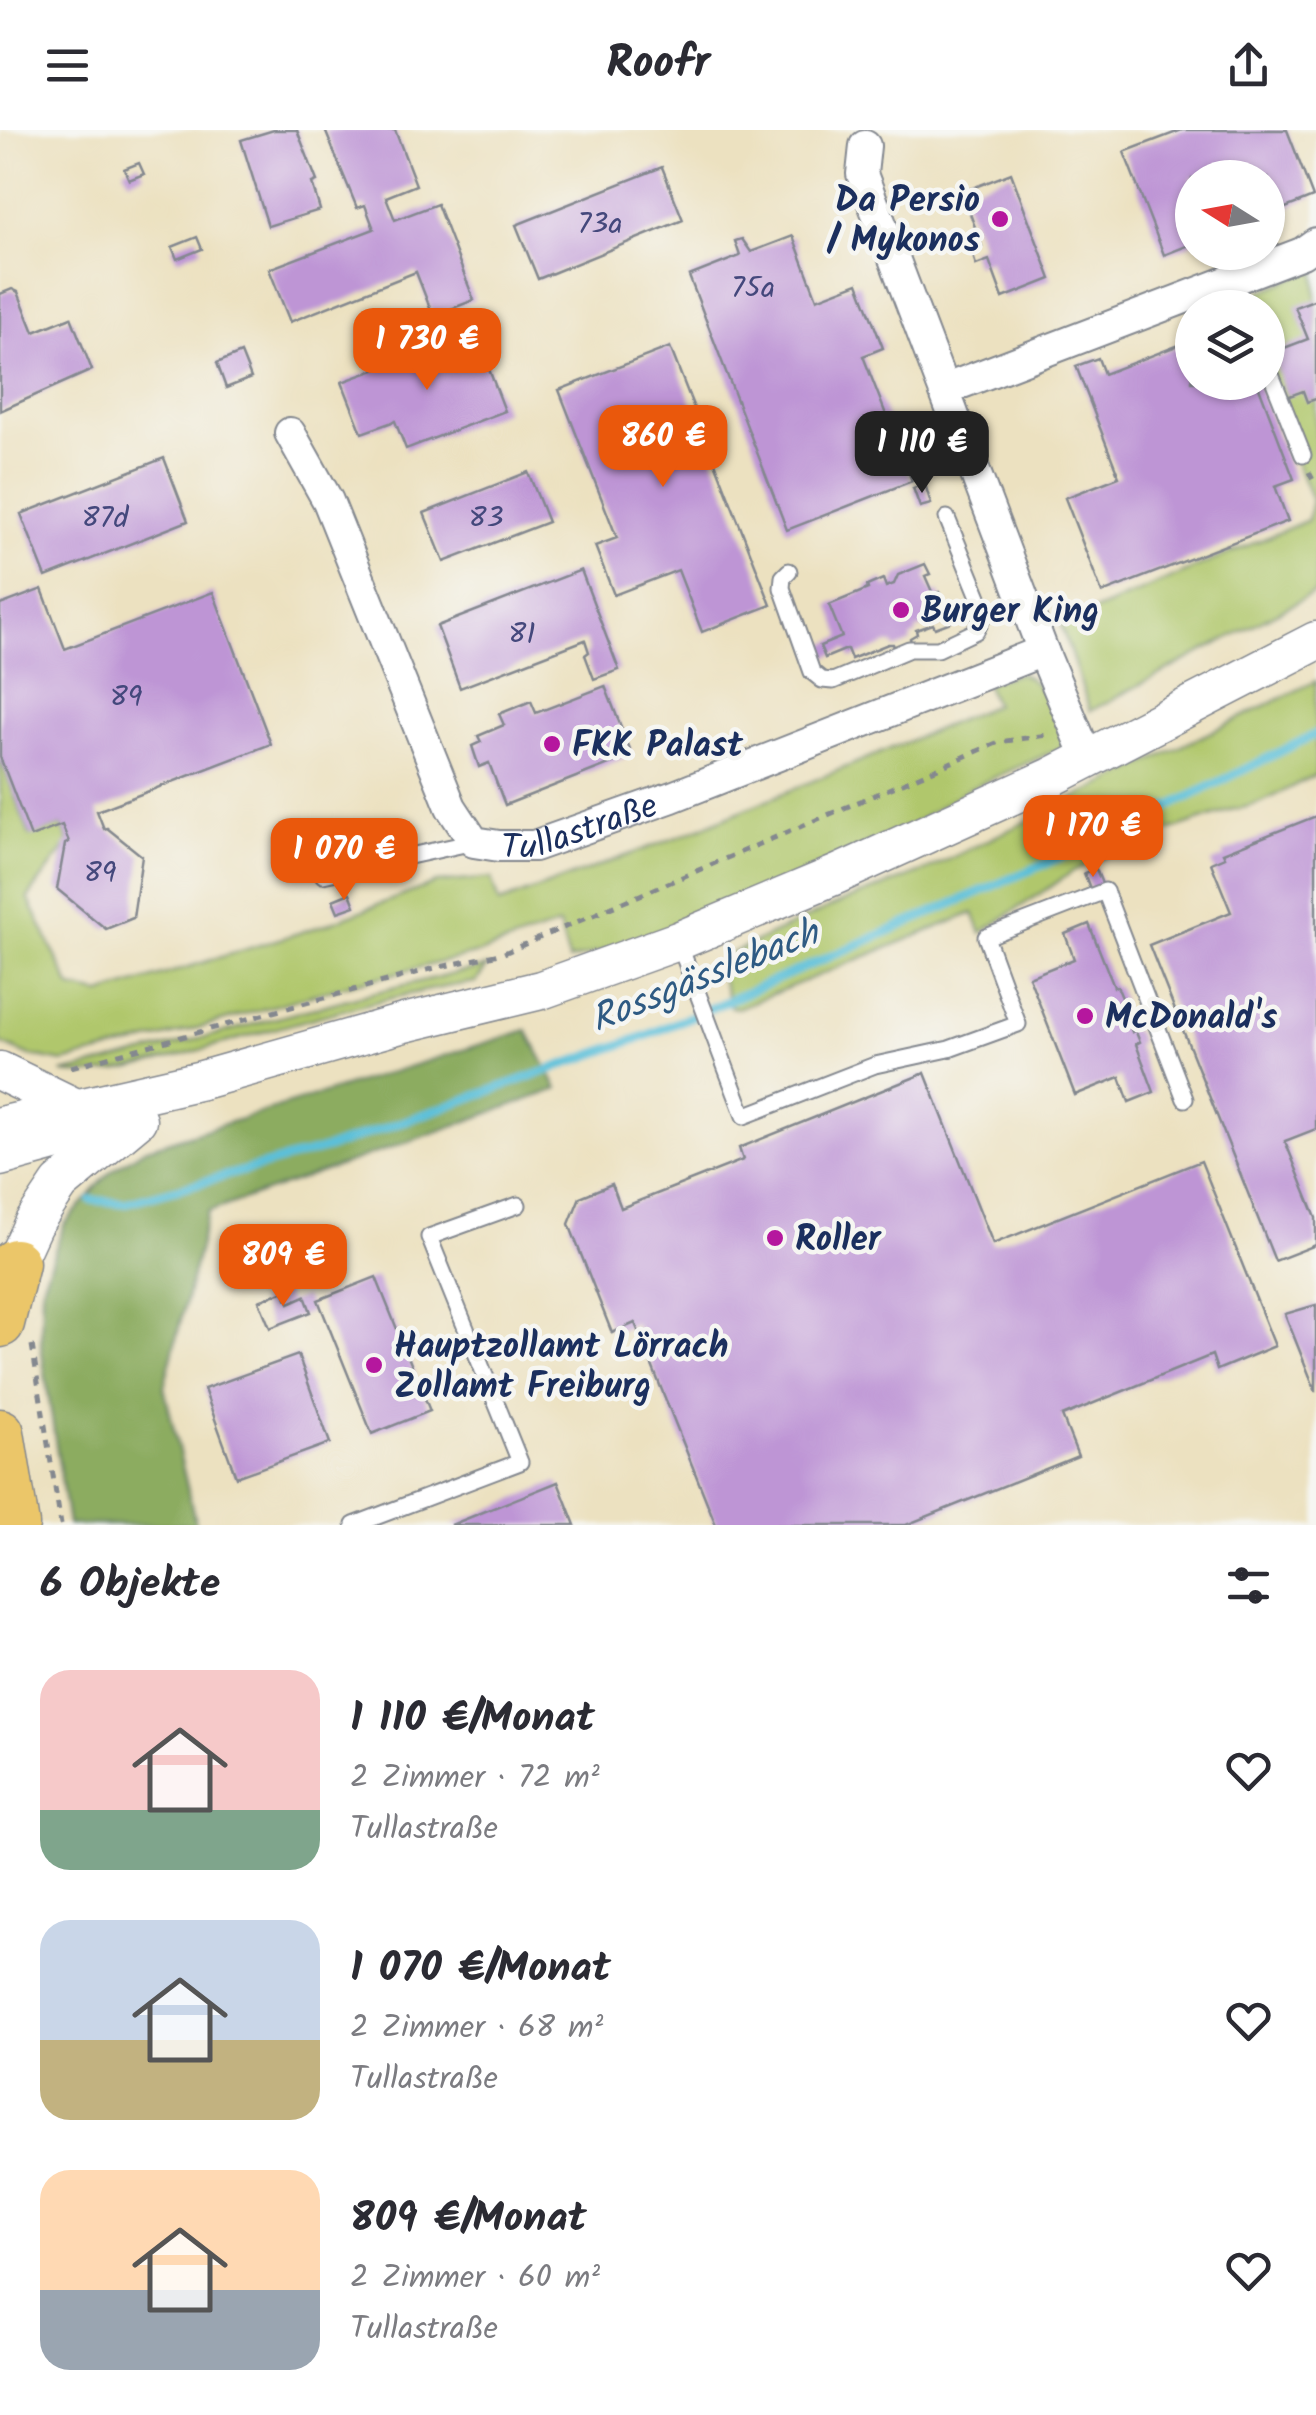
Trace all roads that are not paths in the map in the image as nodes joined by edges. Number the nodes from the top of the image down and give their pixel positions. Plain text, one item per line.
1 (865, 146) dead end
2 (1316, 244) edge
3 (1244, 290) edge
4 (1175, 315) edge
5 (946, 390) junction
6 (1281, 400) edge
7 (290, 433) dead end
8 (1303, 455) dead end
9 (946, 518) dead end
10 (788, 572) dead end
11 (1316, 640) edge
12 (1043, 651) junction
13 (1082, 745) junction
14 (474, 842) junction
15 (322, 875) dead end
16 (685, 956) junction
17 (0, 1071) edge
18 (202, 1080) junction
19 (1184, 1098) dead end
20 (80, 1110) junction
21 (138, 1120) junction
22 (0, 1126) edge
23 (0, 1157) edge
24 (518, 1204) dead end
25 (15, 1262) joint
26 (15, 1328) edge
27 (0, 1433) edge
28 (15, 1525) edge
29 (354, 1525) edge

1 - 5 street
2 - 3 street
4 - 5 street
5 - 12 street
6 - 8 lane
7 - 14 street, Tullastraße
9 - 10 lane
11 - 13 street
12 - 13 street
12 - 14 street, Tullastraße
13 - 16 street
14 - 15 lane
16 - 18 street
16 - 19 lane
17 - 20 street
18 - 20 street
18 - 21 street
20 - 22 street
21 - 23 street
21 - 25 street
24 - 29 lane
25 - 26 main road
27 - 28 main road

